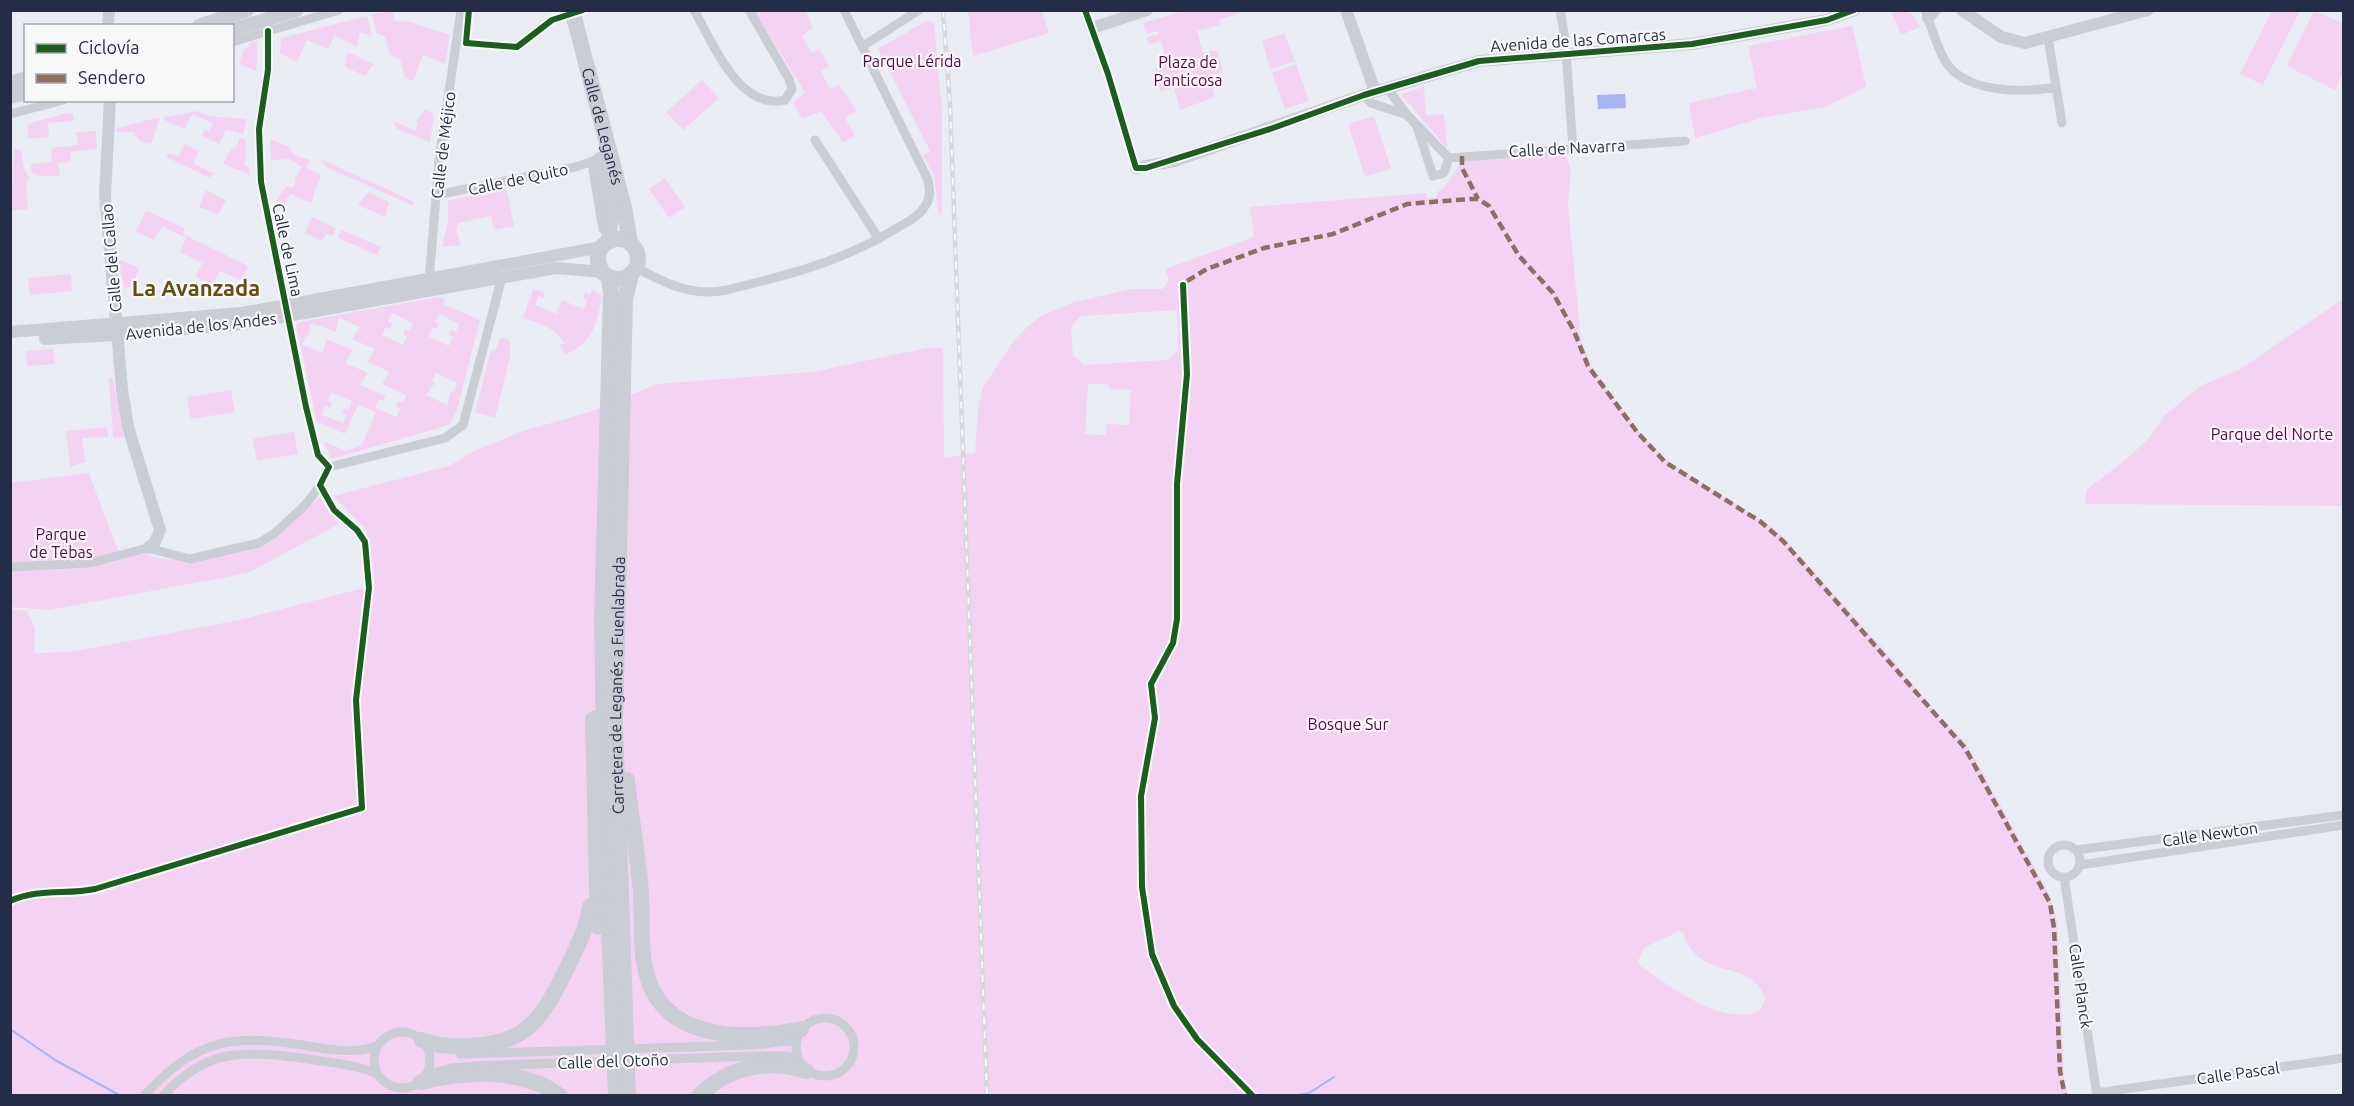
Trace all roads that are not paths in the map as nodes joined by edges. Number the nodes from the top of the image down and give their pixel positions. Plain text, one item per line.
1 (247, 10) edge
2 (297, 10) edge
3 (339, 10) edge
4 (461, 10) edge
5 (562, 10) edge
6 (572, 10) edge
7 (694, 10) edge
8 (749, 10) edge
9 (844, 10) edge
10 (919, 10) edge
11 (1084, 10) edge
12 (1147, 10) edge
13 (1346, 10) edge
14 (1560, 10) edge
15 (1854, 10) edge
16 (1962, 10) edge
17 (2148, 10) edge
18 (1929, 13) edge
19 (2109, 15) edge
20 (205, 24) edge
21 (1092, 28) junction
22 (234, 29) edge
23 (268, 31) junction
24 (2048, 38) junction
25 (234, 41) edge
26 (862, 46) junction
27 (1566, 55) junction
28 (2056, 87) junction
29 (1375, 91) junction
30 (56, 102) edge
31 (110, 102) edge
32 (10, 114) edge
33 (1407, 115) junction
34 (2062, 123) dead end
35 (1416, 124) junction
36 (815, 140) dead end
37 (1685, 141) dead end
38 (1573, 148) junction
39 (1449, 158) junction
40 (600, 159) junction
41 (1136, 168) joint
42 (436, 195) junction
43 (879, 239) junction
44 (630, 242) junction
45 (605, 244) junction
46 (634, 271) junction
47 (606, 275) junction
48 (502, 277) junction
49 (426, 284) junction
50 (287, 311) junction
51 (117, 330) junction
52 (10, 332) edge
53 (10, 340) edge
54 (329, 467) junction
55 (620, 493) junction
56 (148, 548) junction
57 (10, 567) edge
58 (603, 620) junction
59 (627, 780) junction
60 (2343, 815) edge
61 (2343, 825) edge
62 (2076, 850) junction
63 (2079, 865) junction
64 (2064, 877) junction
65 (595, 878) junction
66 (619, 1027) junction
67 (799, 1034) junction
68 (425, 1045) junction
69 (377, 1046) junction
70 (2343, 1058) edge
71 (802, 1066) junction
72 (376, 1073) junction
73 (424, 1079) junction
74 (622, 1090) edge
75 (2097, 1094) edge
76 (144, 1095) edge
77 (163, 1095) edge
78 (560, 1095) edge
79 (699, 1095) edge

1 - 20 main road
2 - 22 main road
3 - 23 street
4 - 42 street, Calle de Méjico
5 - 40 highway, Calle de Leganés
6 - 44 highway, Calle de Leganés
7 - 8 street
9 - 26 street
10 - 26 street
11 - 21 street
12 - 21 street
13 - 29 street
14 - 27 street
15 - 27 street, Avenida de las Comarcas
16 - 24 street
17 - 19 street
18 - 28 street
19 - 24 street
21 - 41 street
23 - 25 street
23 - 50 street, Calle de Lima
24 - 28 street
26 - 43 street
27 - 29 street, Avenida de las Comarcas
27 - 38 street
28 - 34 street
29 - 33 street
29 - 33 street
29 - 41 street, Avenida de las Comarcas
30 - 32 street
31 - 51 street, Calle del Callao
33 - 35 street
35 - 39 street
35 - 39 street
36 - 43 street
37 - 38 street, Calle de Navarra
38 - 39 street, Calle de Navarra
40 - 42 street, Calle de Quito
40 - 45 highway, Calle de Leganés
42 - 49 street, Calle de Méjico
43 - 46 street
44 - 45 highway
44 - 46 highway
45 - 47 highway
45 - 49 street, Avenida de los Andes
46 - 47 highway
46 - 55 highway, Carretera de Leganés a Fuenlabrada
47 - 48 street, Avenida de los Andes
47 - 58 highway, Carretera de Leganés a Fuenlabrada
48 - 49 street, Avenida de los Andes
48 - 54 street
49 - 50 street, Avenida de los Andes
50 - 51 street, Avenida de los Andes
50 - 54 street, Calle de Lima
51 - 52 street, Avenida de los Andes
51 - 53 street, Avenida de los Andes
51 - 56 street, Calle del Callao
54 - 56 street
55 - 59 highway
55 - 66 highway, Carretera de Leganés a Fuenlabrada
56 - 57 street
58 - 65 highway
58 - 66 highway
59 - 66 highway
59 - 67 highway
60 - 62 street, Calle Newton
61 - 63 street, Calle Newton
62 - 63 street
62 - 64 street
63 - 64 street
64 - 75 street, Calle Planck
65 - 66 highway
65 - 68 highway
66 - 74 highway, Carretera de Leganés a Fuenlabrada
66 - 74 highway
67 - 68 street, Calle del Otoño
67 - 71 street
67 - 71 street
68 - 69 street
68 - 73 street
69 - 72 street
69 - 76 street
70 - 75 street, Calle Pascal
71 - 73 street, Calle del Otoño
71 - 79 highway
72 - 73 street
72 - 77 street
73 - 78 highway

